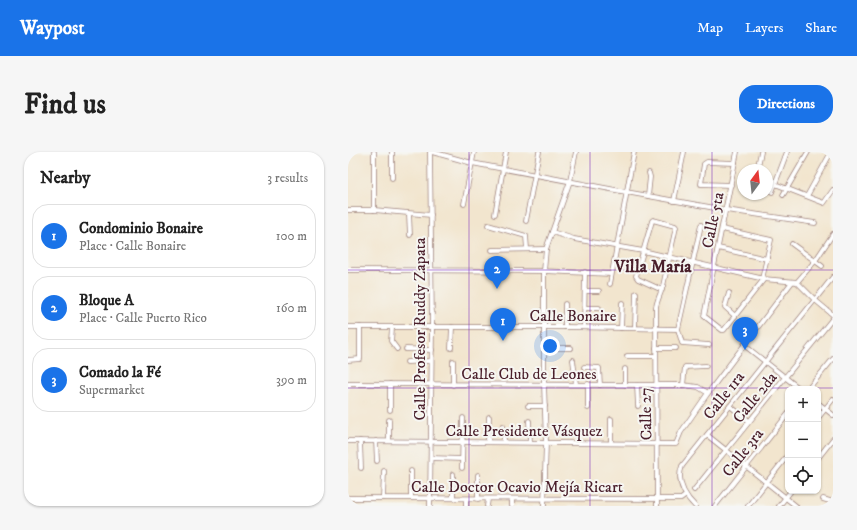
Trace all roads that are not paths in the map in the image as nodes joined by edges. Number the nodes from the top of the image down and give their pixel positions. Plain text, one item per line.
1 (374, 152) edge
2 (392, 152) edge
3 (431, 152) edge
4 (474, 152) edge
5 (506, 152) edge
6 (539, 152) edge
7 (576, 152) edge
8 (634, 152) edge
9 (684, 152) edge
10 (737, 152) edge
11 (761, 152) edge
12 (787, 152) edge
13 (808, 152) edge
14 (829, 156) dead end
15 (472, 163) junction
16 (735, 163) junction
17 (758, 164) edge
18 (502, 169) junction
19 (649, 173) dead end
20 (535, 174) junction
21 (392, 178) dead end
22 (570, 181) junction
23 (775, 184) junction
24 (731, 185) junction
25 (788, 188) junction
26 (773, 189) edge
27 (833, 190) edge
28 (626, 192) junction
29 (783, 195) dead end
30 (648, 196) junction
31 (806, 196) junction
32 (674, 201) junction
33 (464, 204) dead end
34 (348, 210) edge
35 (374, 210) junction
36 (726, 210) junction
37 (409, 214) junction
38 (495, 214) dead end
39 (431, 215) junction
40 (526, 222) dead end
41 (815, 223) dead end
42 (488, 224) dead end
43 (701, 225) dead end
44 (722, 228) junction
45 (552, 232) junction
46 (833, 234) edge
47 (410, 235) dead end
48 (792, 244) dead end
49 (616, 246) junction
50 (718, 248) junction
51 (546, 249) junction
52 (492, 250) dead end
53 (526, 250) junction
54 (643, 251) junction
55 (668, 257) junction
56 (767, 259) junction
57 (815, 261) junction
58 (692, 263) junction
59 (822, 266) dead end
60 (714, 268) junction
61 (348, 270) edge
62 (432, 270) junction
63 (544, 271) junction
64 (585, 272) junction
65 (611, 274) junction
66 (833, 277) edge
67 (763, 279) junction
68 (792, 282) junction
69 (797, 282) junction
70 (610, 284) dead end
71 (662, 290) junction
72 (585, 291) junction
73 (599, 291) dead end
74 (636, 293) dead end
75 (728, 293) dead end
76 (815, 300) junction
77 (622, 303) dead end
78 (565, 304) dead end
79 (585, 308) junction
80 (599, 308) dead end
81 (833, 315) edge
82 (735, 316) junction
83 (833, 318) edge
84 (348, 327) edge
85 (360, 327) junction
86 (432, 327) junction
87 (452, 327) junction
88 (543, 327) junction
89 (565, 327) junction
90 (584, 327) junction
91 (392, 328) junction
92 (621, 328) junction
93 (635, 328) junction
94 (656, 328) junction
95 (678, 329) junction
96 (744, 344) junction
97 (709, 345) dead end
98 (451, 348) dead end
99 (544, 348) junction
100 (571, 348) dead end
101 (656, 348) junction
102 (676, 348) dead end
103 (406, 349) dead end
104 (397, 350) dead end
105 (432, 350) junction
106 (628, 356) dead end
107 (656, 356) junction
108 (833, 359) edge
109 (348, 360) edge
110 (573, 360) dead end
111 (431, 361) junction
112 (454, 361) dead end
113 (766, 361) junction
114 (407, 362) dead end
115 (706, 366) dead end
116 (584, 367) dead end
117 (625, 369) dead end
118 (785, 378) junction
119 (348, 384) edge
120 (390, 384) junction
121 (453, 384) junction
122 (544, 384) junction
123 (576, 384) junction
124 (588, 384) junction
125 (431, 385) junction
126 (600, 385) junction
127 (625, 385) junction
128 (637, 385) junction
129 (657, 385) junction
130 (683, 385) junction
131 (796, 386) edge
132 (810, 386) edge
133 (708, 393) junction
134 (833, 399) edge
135 (528, 406) dead end
136 (545, 406) junction
137 (638, 406) dead end
138 (730, 406) junction
139 (821, 406) edge
140 (588, 408) dead end
141 (825, 409) junction
142 (390, 410) dead end
143 (821, 414) edge
144 (833, 415) edge
145 (489, 417) dead end
146 (463, 418) dead end
147 (785, 418) edge
148 (611, 419) dead end
149 (389, 420) dead end
150 (529, 420) dead end
151 (749, 421) junction
152 (503, 426) dead end
153 (707, 435) junction
154 (833, 439) edge
155 (348, 441) edge
156 (360, 441) junction
157 (376, 441) junction
158 (389, 441) junction
159 (431, 441) junction
160 (462, 441) junction
161 (488, 441) junction
162 (504, 442) junction
163 (530, 442) junction
164 (546, 442) junction
165 (611, 442) junction
166 (658, 443) junction
167 (726, 450) junction
168 (821, 454) edge
169 (431, 458) junction
170 (786, 458) edge
171 (462, 459) junction
172 (377, 461) dead end
173 (746, 466) junction
174 (361, 468) dead end
175 (462, 468) dead end
176 (384, 471) dead end
177 (411, 471) dead end
178 (453, 474) dead end
179 (478, 475) dead end
180 (767, 483) junction
181 (694, 490) dead end
182 (789, 494) edge
183 (685, 496) junction
184 (348, 498) edge
185 (383, 498) junction
186 (411, 498) junction
187 (430, 498) junction
188 (453, 498) junction
189 (466, 498) junction
190 (512, 498) junction
191 (544, 498) junction
192 (786, 498) junction
193 (478, 499) junction
194 (488, 499) junction
195 (657, 499) junction
196 (823, 499) dead end
197 (833, 502) edge
198 (430, 506) edge
199 (466, 506) edge
200 (487, 506) edge
201 (512, 506) edge
202 (544, 506) edge
203 (657, 506) edge
204 (695, 506) edge
205 (715, 506) edge
206 (748, 506) edge
207 (779, 506) edge
208 (796, 506) edge

1 - 35 street
2 - 21 street
3 - 15 street
3 - 39 street, Calle Profesor Ruddy Zapata
4 - 15 street
5 - 18 street
6 - 20 street
7 - 22 street
8 - 28 street
9 - 32 street
10 - 16 street, Calle 5ta
11 - 17 street
12 - 23 street
13 - 25 street
14 - 31 street
15 - 18 street
15 - 33 street
16 - 24 street, Calle 5ta
16 - 24 street
18 - 20 street
18 - 38 street
19 - 30 street
20 - 22 street
20 - 40 street
22 - 28 street
22 - 45 street
23 - 25 street
23 - 26 street
24 - 36 street, Calle 5ta
25 - 29 street
25 - 31 street
27 - 31 street
28 - 30 street
28 - 49 street
30 - 32 street
32 - 36 street
34 - 35 street
35 - 37 street
36 - 41 street
36 - 44 street, Calle 5ta
37 - 39 street
37 - 47 street
39 - 62 street, Calle Profesor Ruddy Zapata
42 - 53 street
43 - 58 street
44 - 50 street, Calle 5ta
44 - 56 street
45 - 49 street
45 - 51 street
46 - 57 street
48 - 57 street
49 - 54 street
49 - 65 street
50 - 56 street
50 - 60 street, Calle 5ta
51 - 53 street
51 - 63 street
52 - 53 street
54 - 55 street
54 - 55 street, Calle 27
54 - 71 street
55 - 58 street
55 - 71 street, Calle 27
56 - 67 street
57 - 59 street
57 - 69 street
58 - 60 street
58 - 95 street
60 - 67 street
60 - 82 street, Calle 5ta
61 - 62 street
62 - 63 street
62 - 86 street, Calle Profesor Ruddy Zapata
63 - 64 street
63 - 88 street
64 - 65 street
64 - 72 street
65 - 70 street
66 - 76 street, Calle 1ra
67 - 68 street
67 - 82 street
68 - 69 street
68 - 96 street
69 - 76 street
71 - 94 street, Calle 27
72 - 73 street
72 - 79 street
74 - 93 street
75 - 82 street
76 - 81 street
76 - 113 street, Calle 1ra
77 - 92 street
78 - 89 street
79 - 80 street
79 - 90 street
83 - 118 street, Calle 2da
84 - 85 street, Calle Bonaire
85 - 91 street, Calle Bonaire
85 - 109 street
86 - 87 street, Calle Bonaire
86 - 91 street, Calle Bonaire
86 - 105 street, Calle Profesor Ruddy Zapata
87 - 88 street, Calle Bonaire
87 - 98 street
88 - 89 street, Calle Bonaire
88 - 99 street
89 - 90 street, Calle Bonaire
90 - 92 street, Calle Bonaire
91 - 104 street
92 - 93 street, Calle Bonaire
93 - 94 street, Calle Bonaire
94 - 95 street, Calle Bonaire
94 - 101 street, Calle 27
95 - 97 street
96 - 113 street
96 - 133 street
99 - 100 street
99 - 122 street
101 - 102 street
101 - 107 street, Calle 27
103 - 105 street
105 - 111 street, Calle Profesor Ruddy Zapata
106 - 107 street
107 - 129 street, Calle 27
108 - 132 street
110 - 123 street
111 - 114 street
111 - 125 street, Calle Profesor Ruddy Zapata
112 - 121 street
113 - 118 street
113 - 138 street, Calle 1ra
115 - 130 street
116 - 126 street
117 - 127 street
118 - 131 street
118 - 151 street, Calle 2da
119 - 120 street, Calle Club de Leones
120 - 125 street, Calle Club de Leones
120 - 142 street
121 - 122 street, Calle Club de Leones
121 - 125 street, Calle Club de Leones
122 - 123 street, Calle Club de Leones
122 - 136 street
123 - 124 street, Calle Club de Leones
124 - 126 street, Calle Club de Leones
124 - 140 street
125 - 159 street, Calle Profesor Ruddy Zapata
126 - 127 street, Calle Club de Leones
127 - 128 street, Calle Club de Leones
128 - 129 street, Calle Club de Leones
128 - 137 street
129 - 130 street, Calle Club de Leones
129 - 166 street, Calle 27
130 - 133 street, Calle Club de Leones
133 - 166 street, Calle Presidente Vásquez
134 - 141 street
135 - 136 street
136 - 164 street
138 - 151 street
138 - 153 street, Calle 1ra
139 - 141 street
141 - 143 street
141 - 144 street
145 - 161 street
146 - 160 street
147 - 173 street, Calle 3ra
148 - 165 street
149 - 158 street
150 - 163 street
151 - 167 street, Calle 2da
152 - 162 street
153 - 167 street
153 - 183 street, Calle 1ra
154 - 168 street
155 - 156 street, Calle Presidente Vásquez
156 - 157 street, Calle Presidente Vásquez
156 - 174 street
157 - 158 street, Calle Presidente Vásquez
157 - 172 street
158 - 159 street, Calle Presidente Vásquez
159 - 160 street, Calle Presidente Vásquez
159 - 169 street, Calle Profesor Ruddy Zapata
160 - 161 street, Calle Presidente Vásquez
160 - 171 street
161 - 162 street, Calle Presidente Vásquez
162 - 163 street, Calle Presidente Vásquez
163 - 164 street, Calle Presidente Vásquez
164 - 165 street, Calle Presidente Vásquez
164 - 191 street
165 - 166 street, Calle Presidente Vásquez
166 - 195 street, Calle 27
167 - 173 street
167 - 181 street, Calle 2da
169 - 171 street
169 - 187 street, Calle Profesor Ruddy Zapata
170 - 180 street
171 - 175 street
173 - 180 street
173 - 205 street, Calle 3ra
176 - 185 street
177 - 186 street
178 - 188 street
179 - 193 street
180 - 192 street
180 - 206 street
182 - 192 street
183 - 195 street, Calle Doctor Ocavio Mejía Ricart
183 - 204 street
184 - 185 street, Calle Doctor Ocavio Mejía Ricart
185 - 186 street, Calle Doctor Ocavio Mejía Ricart
186 - 187 street, Calle Doctor Ocavio Mejía Ricart
187 - 188 street, Calle Doctor Ocavio Mejía Ricart
187 - 198 street, Calle Profesor Ruddy Zapata
188 - 189 street, Calle Doctor Ocavio Mejía Ricart
189 - 193 street, Calle Doctor Ocavio Mejía Ricart
189 - 199 street
190 - 191 street, Calle Doctor Ocavio Mejía Ricart
190 - 194 street, Calle Doctor Ocavio Mejía Ricart
190 - 201 street
191 - 195 street, Calle Doctor Ocavio Mejía Ricart
191 - 202 street
192 - 207 street
192 - 208 street
193 - 194 street, Calle Doctor Ocavio Mejía Ricart
194 - 200 street
195 - 203 street, Calle 27
196 - 197 street

